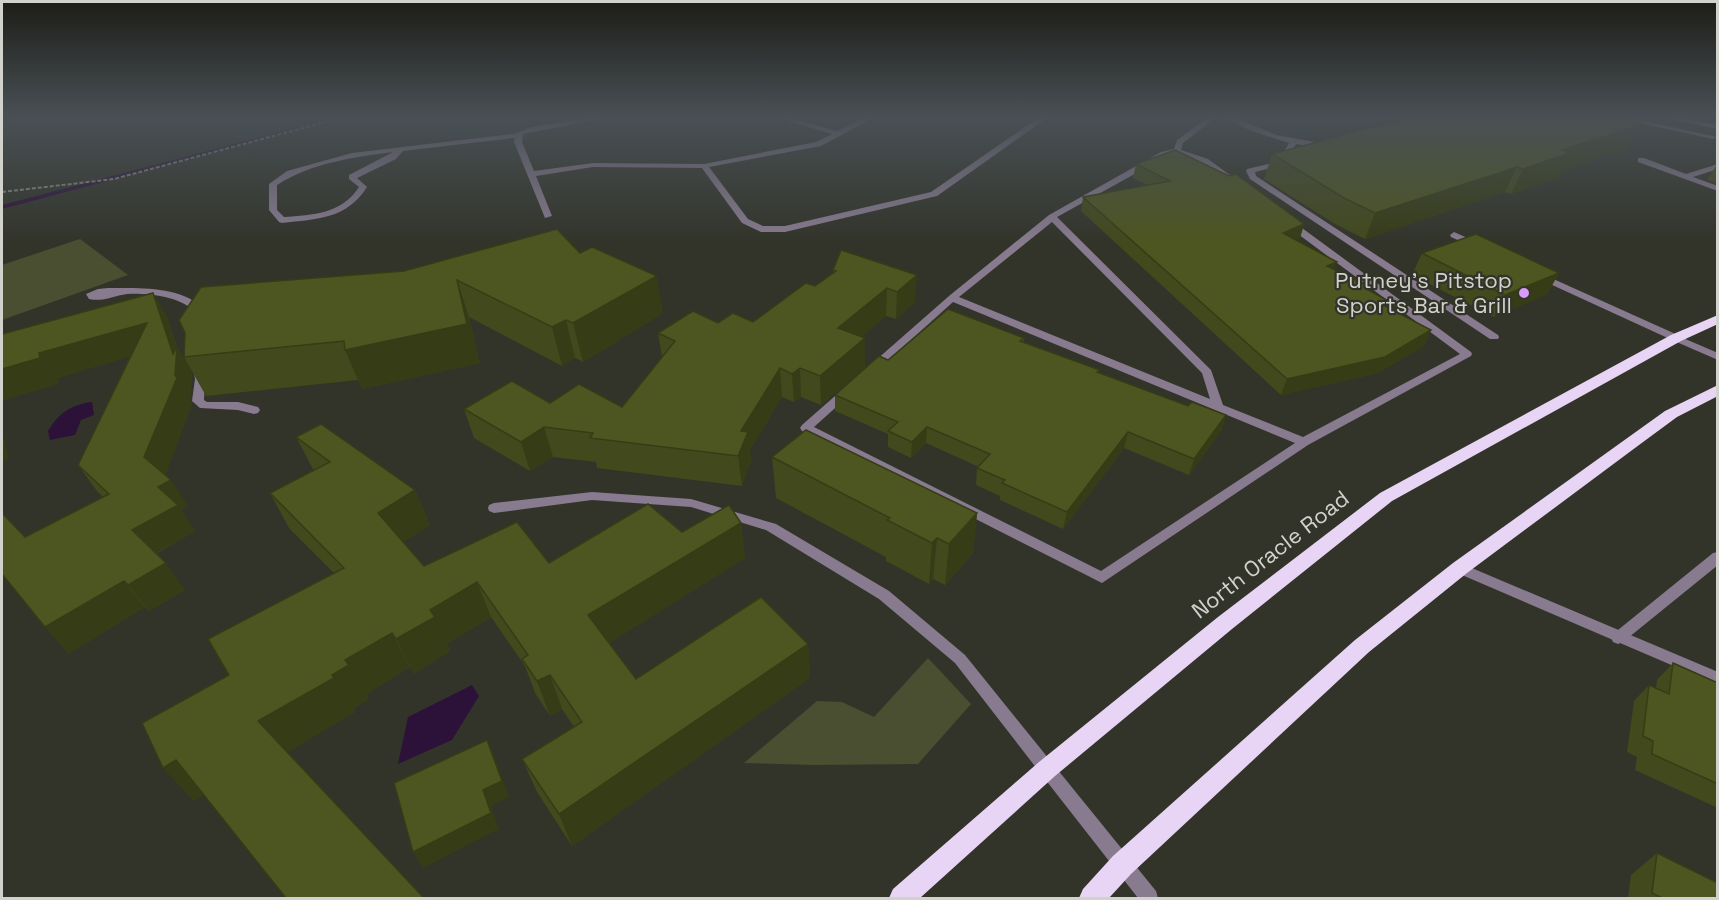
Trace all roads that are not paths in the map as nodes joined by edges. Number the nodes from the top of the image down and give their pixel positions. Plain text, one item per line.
1 (335, 160) edge
2 (387, 160) edge
3 (526, 160) edge
4 (735, 160) edge
5 (983, 160) edge
6 (1153, 160) edge
7 (1202, 160) edge
8 (1288, 160) edge
9 (1641, 160) dead end
10 (704, 166) junction
11 (1718, 166) edge
12 (532, 174) junction
13 (1685, 177) junction
14 (1718, 189) edge
15 (548, 216) dead end
16 (1052, 217) junction
17 (1454, 235) dead end
18 (1485, 250) edge
19 (1528, 270) edge
20 (124, 292) dead end
21 (952, 298) junction
22 (1718, 319) edge
23 (196, 327) edge
24 (1494, 337) dead end
25 (1676, 338) junction
26 (1718, 357) edge
27 (196, 362) edge
28 (1718, 390) edge
29 (1218, 407) junction
30 (254, 410) dead end
31 (1304, 442) junction
32 (494, 508) dead end
33 (1718, 557) edge
34 (1460, 568) junction
35 (1618, 638) junction
36 (1718, 679) edge
37 (1047, 769) junction
38 (1122, 865) junction
39 (902, 898) edge
40 (1092, 898) edge
41 (1149, 898) edge

1 - 2 street
3 - 12 street
4 - 10 street
5 - 10 street
6 - 16 street
7 - 31 street
8 - 24 street
9 - 13 street
10 - 12 street
11 - 13 street
12 - 15 street
13 - 14 street
16 - 21 street
16 - 29 street
17 - 18 street
19 - 25 street
20 - 23 street
21 - 29 street
21 - 31 street
22 - 25 highway, North Oracle Road
25 - 26 street
25 - 37 highway, North Oracle Road
27 - 30 street
28 - 34 highway
29 - 31 street
32 - 37 street
33 - 35 street
34 - 35 street
34 - 38 highway
35 - 36 street
37 - 38 street
37 - 39 highway, North Oracle Road
38 - 40 highway
38 - 41 street

